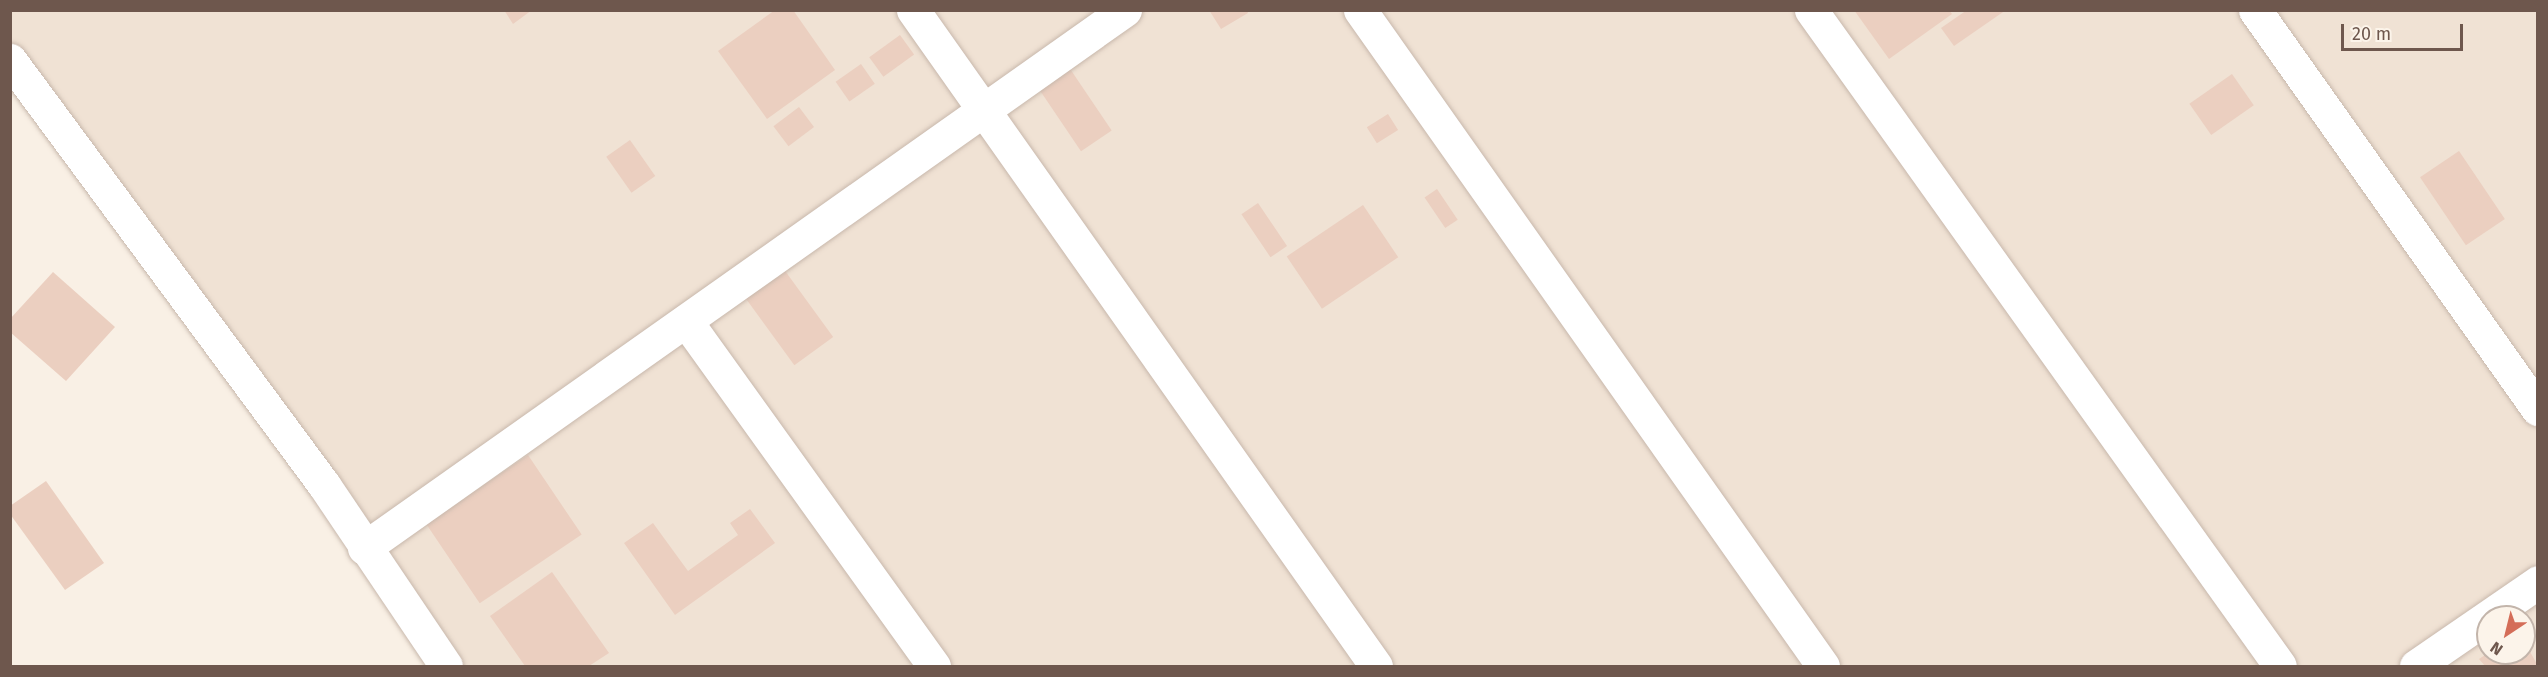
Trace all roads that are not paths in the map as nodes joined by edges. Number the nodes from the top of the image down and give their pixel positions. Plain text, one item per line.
1 (913, 10) edge
2 (1125, 10) edge
3 (1360, 10) edge
4 (1811, 10) edge
5 (2255, 10) edge
6 (10, 60) edge
7 (984, 111) junction
8 (686, 321) junction
9 (2538, 409) edge
10 (364, 548) junction
11 (2538, 582) edge
12 (446, 666) edge
13 (934, 666) edge
14 (1376, 666) edge
15 (1823, 666) edge
16 (2280, 666) edge
17 (2416, 666) edge

1 - 7 street
2 - 7 street
3 - 15 street
4 - 16 street
5 - 9 street
6 - 10 street
7 - 8 street
7 - 14 street
8 - 10 street
8 - 13 street
10 - 12 street
11 - 17 street

